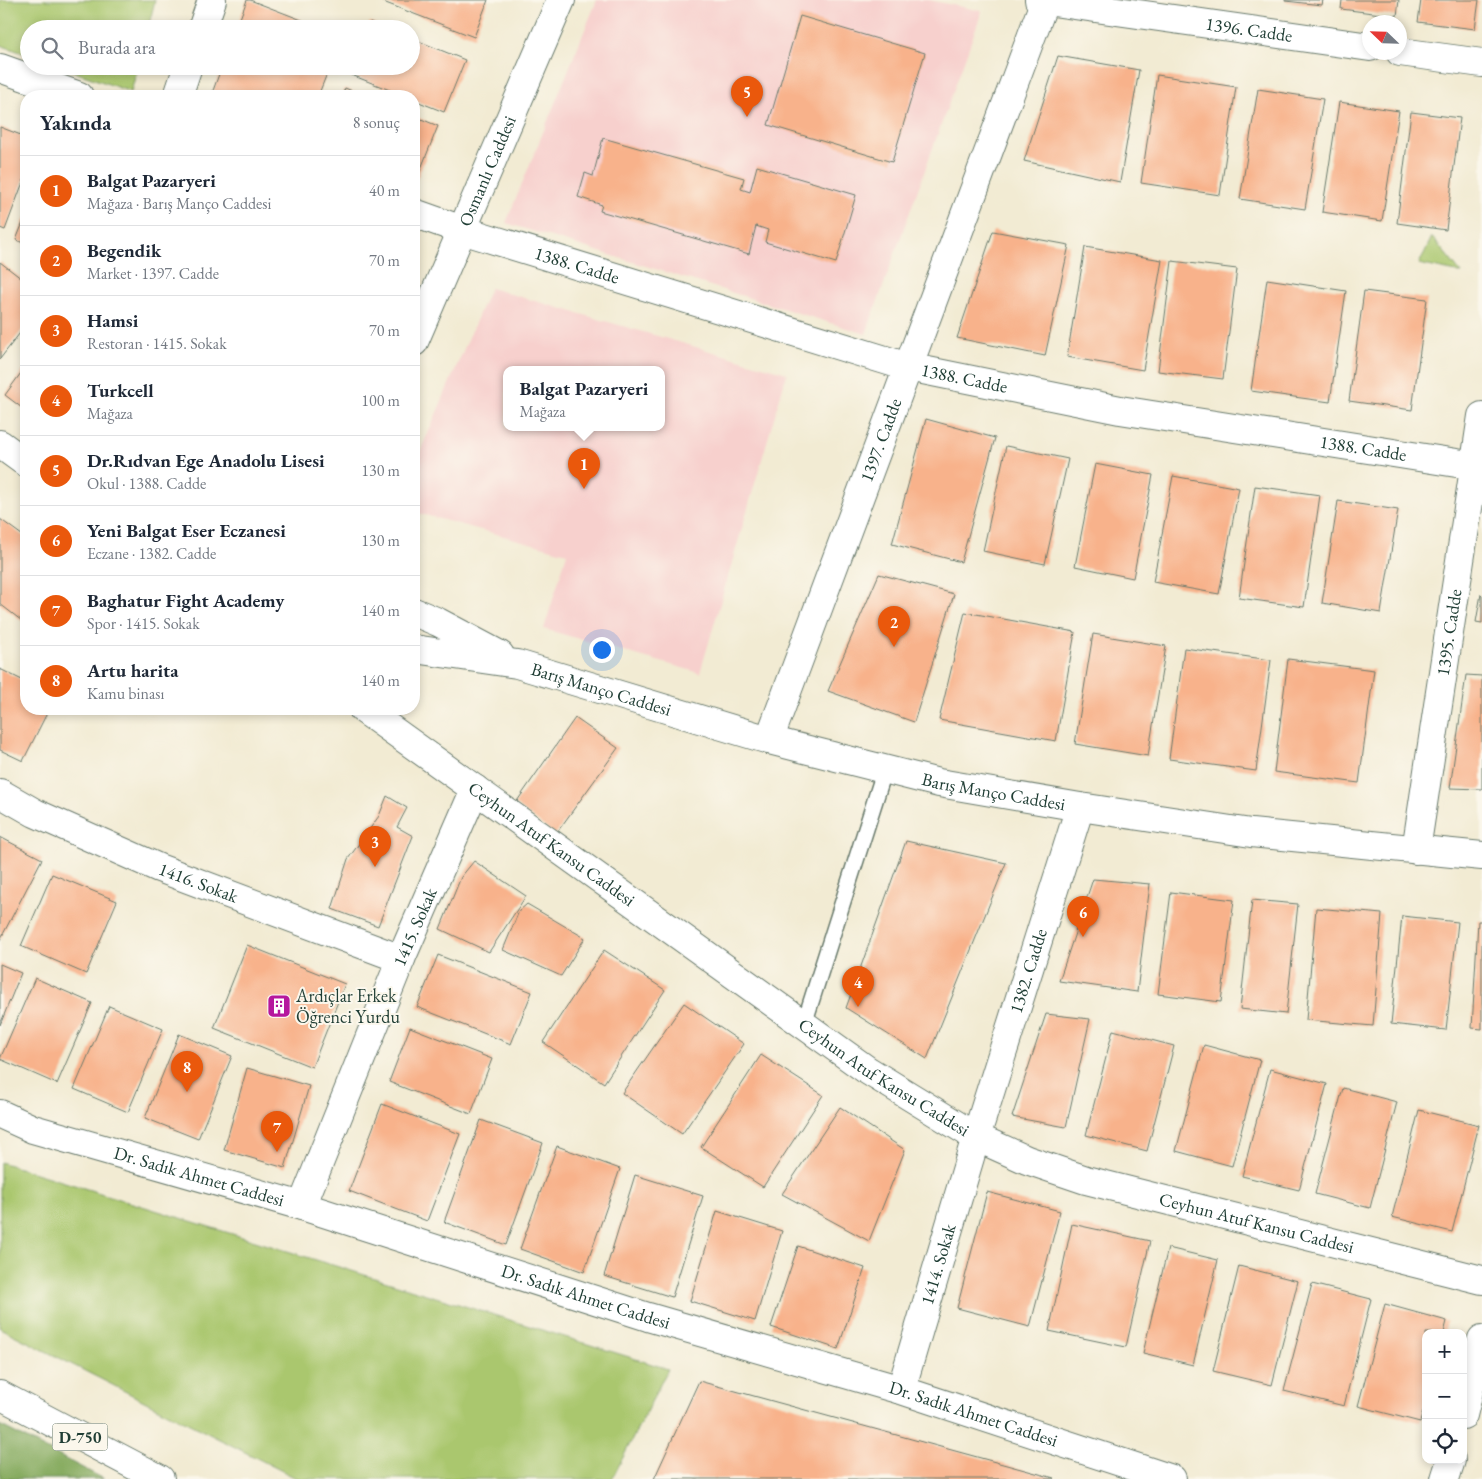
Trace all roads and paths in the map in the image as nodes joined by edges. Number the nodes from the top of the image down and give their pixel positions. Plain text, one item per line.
1 (212, 0) edge
2 (561, 0) edge
3 (1043, 0) edge
4 (205, 20) edge
5 (1362, 46) edge
6 (1407, 53) edge
7 (1482, 63) edge
8 (0, 68) edge
9 (185, 75) edge
10 (62, 90) edge
11 (180, 90) edge
12 (420, 215) edge
13 (462, 230) junction
14 (420, 328) edge
15 (908, 367) junction
16 (1482, 416) edge
17 (0, 444) edge
18 (20, 459) edge
19 (1478, 467) edge
20 (420, 614) edge
21 (420, 650) edge
22 (517, 664) junction
23 (371, 715) edge
24 (768, 740) junction
25 (885, 769) junction
26 (475, 789) junction
27 (0, 793) edge
28 (1080, 807) junction
29 (1416, 850) junction
30 (1482, 856) edge
31 (401, 959) junction
32 (804, 1024) junction
33 (0, 1114) edge
34 (976, 1137) junction
35 (302, 1206) junction
36 (1482, 1280) edge
37 (1482, 1339) edge
38 (901, 1390) junction
39 (0, 1395) edge
40 (1467, 1399) edge
41 (1450, 1464) edge
42 (160, 1479) edge
43 (1172, 1479) edge
44 (1445, 1479) edge

1 - 4 main road
2 - 13 main road, Osmanlı Caddesi
3 - 5 main road, 1396. Cadde
3 - 15 main road, 1397. Cadde
6 - 7 main road
8 - 10 main road
9 - 11 main road
12 - 13 main road, 1388. Cadde
13 - 14 main road, Osmanlı Caddesi
13 - 15 main road, 1388. Cadde
15 - 19 main road, 1388. Cadde
15 - 24 main road, 1397. Cadde
16 - 19 main road, 1395. Cadde
17 - 18 main road
19 - 29 main road, 1395. Cadde
20 - 22 main road, Barış Manço Caddesi
21 - 22 main road, Barış Manço Caddesi
22 - 24 main road, Barış Manço Caddesi
23 - 26 main road, Ceyhun Atuf Kansu Caddesi
24 - 25 main road, Barış Manço Caddesi
25 - 28 main road, Barış Manço Caddesi
25 - 32 lane
26 - 31 main road, 1415. Sokak
26 - 32 main road, Ceyhun Atuf Kansu Caddesi
27 - 31 main road, 1416. Sokak
28 - 29 main road, Barış Manço Caddesi
28 - 34 main road, 1382. Cadde
29 - 30 main road, Barış Manço Caddesi
31 - 35 main road, 1415. Sokak
32 - 34 main road, Ceyhun Atuf Kansu Caddesi
33 - 35 main road, Dr. Sadık Ahmet Caddesi
34 - 36 main road, Ceyhun Atuf Kansu Caddesi
34 - 38 main road, 1414. Sokak
35 - 38 main road, Dr. Sadık Ahmet Caddesi
37 - 40 main road
38 - 43 main road, Dr. Sadık Ahmet Caddesi
39 - 42 main road, D-750
41 - 44 main road

